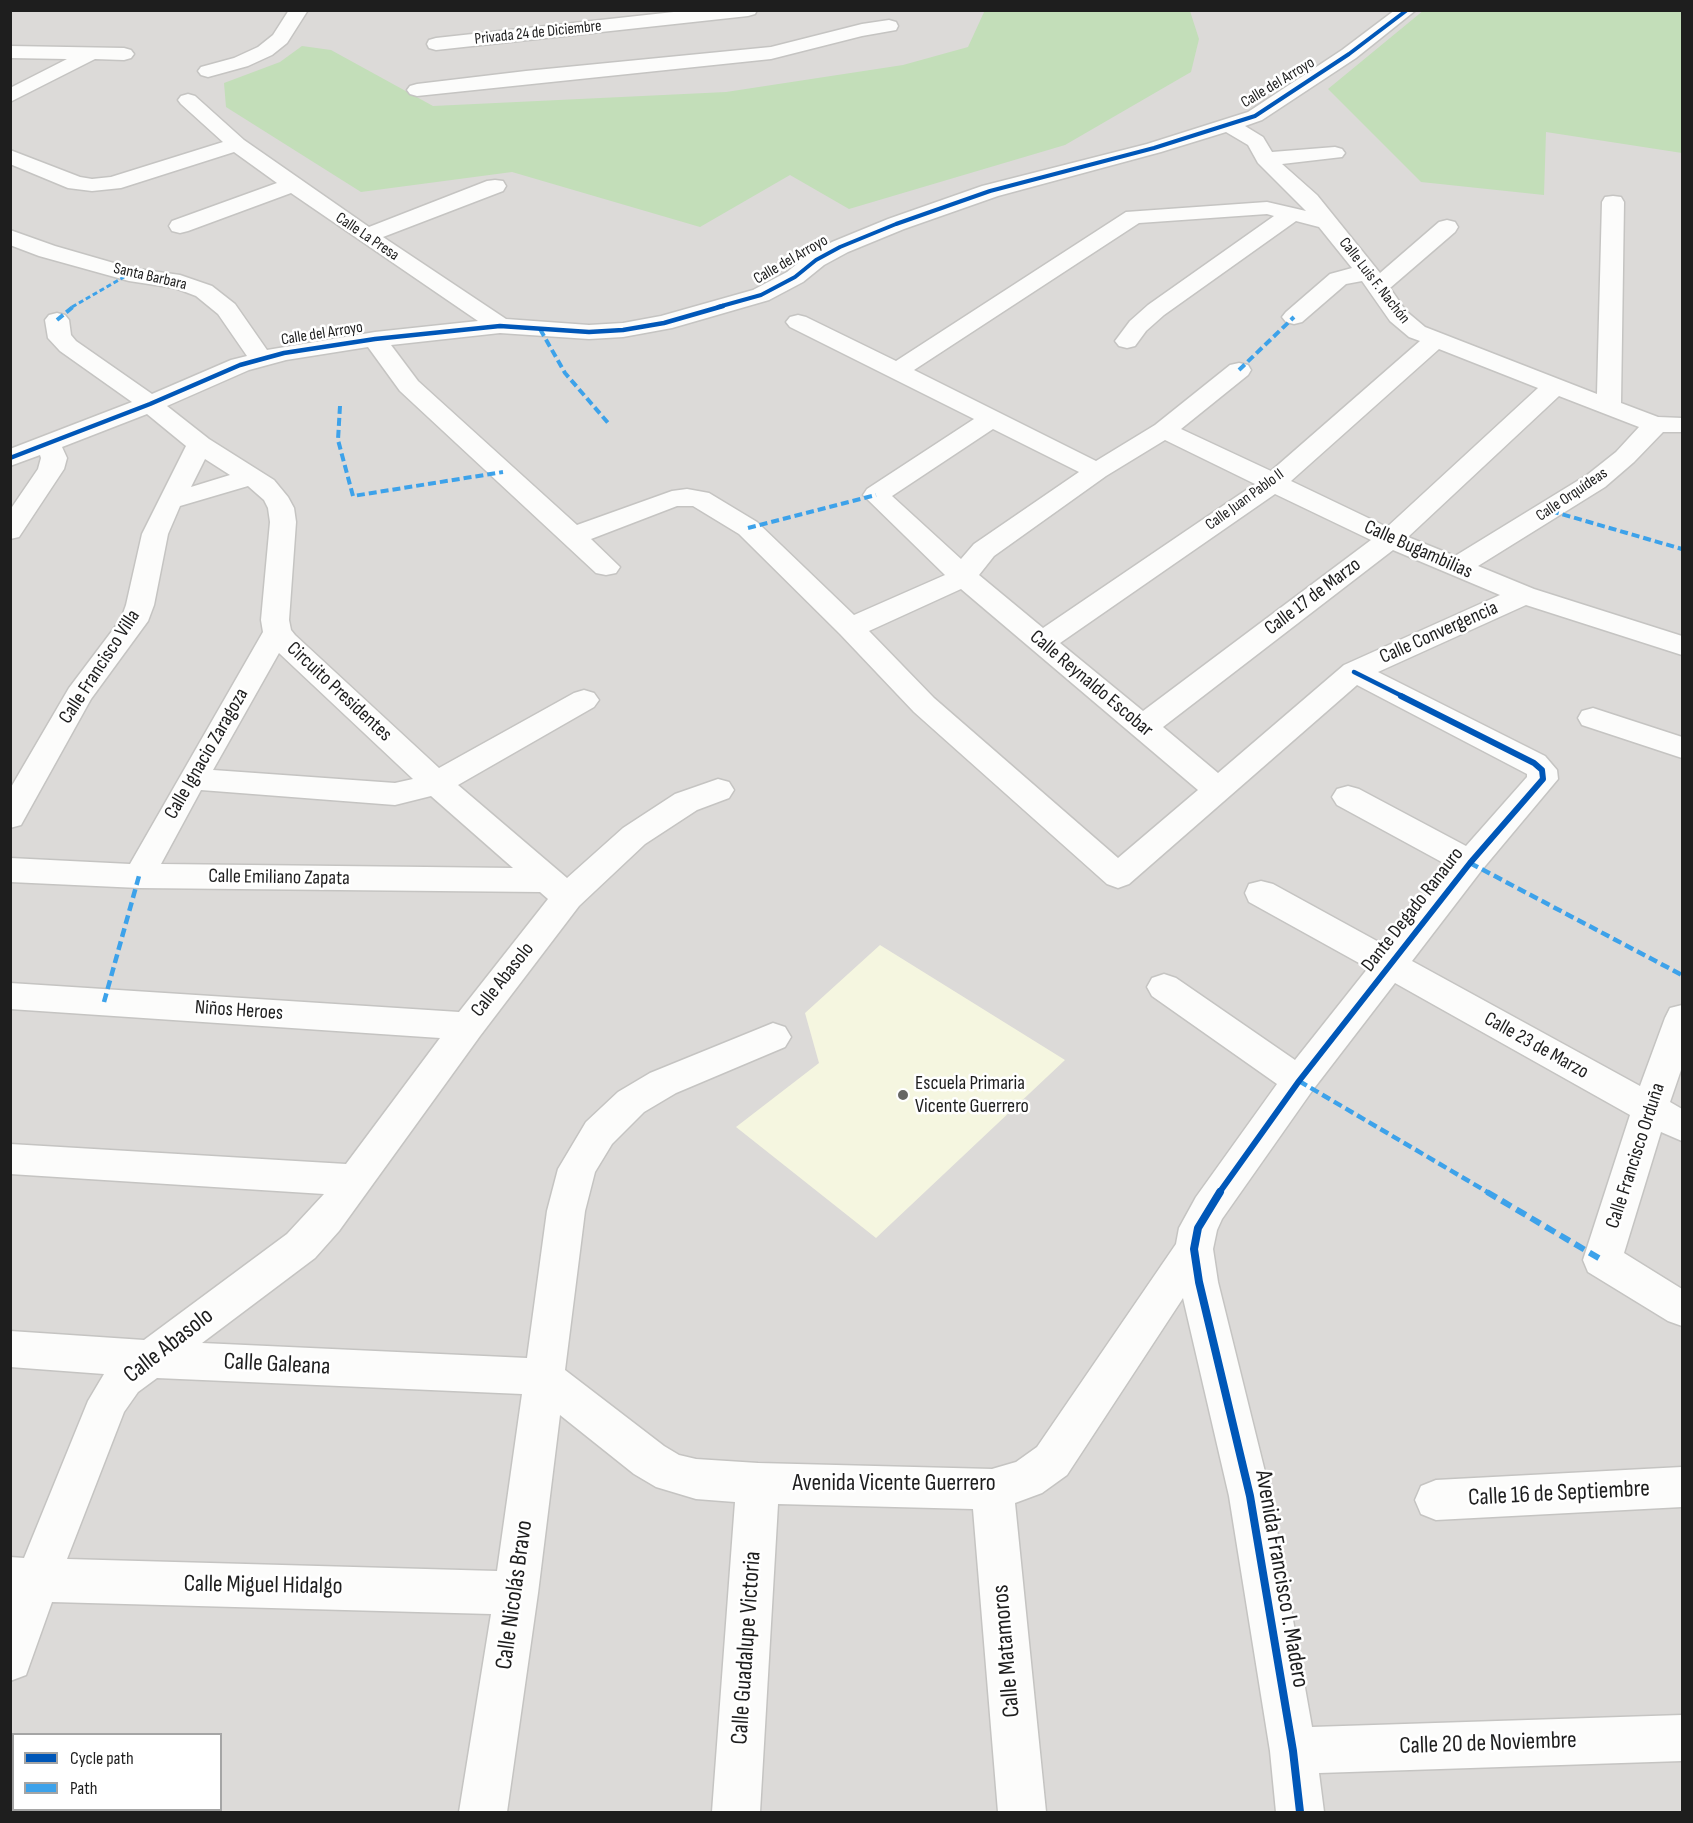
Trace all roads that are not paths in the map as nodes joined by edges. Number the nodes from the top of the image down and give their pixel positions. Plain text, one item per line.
1 (299, 10) edge
2 (748, 10) edge
3 (1407, 10) edge
4 (670, 14) edge
5 (889, 27) dead end
6 (436, 44) dead end
7 (10, 52) edge
8 (94, 52) junction
9 (124, 54) dead end
10 (695, 61) junction
11 (208, 71) dead end
12 (417, 90) dead end
13 (10, 96) edge
14 (188, 100) dead end
15 (1229, 125) junction
16 (237, 144) junction
17 (1335, 153) dead end
18 (10, 156) edge
19 (1265, 159) junction
20 (293, 185) junction
21 (495, 186) dead end
22 (1613, 202) dead end
23 (1293, 213) junction
24 (1327, 222) junction
25 (180, 226) dead end
26 (1447, 227) dead end
27 (365, 236) junction
28 (10, 237) edge
29 (1373, 280) junction
30 (1294, 317) dead end
31 (57, 320) dead end
32 (798, 322) dead end
33 (500, 326) junction
34 (375, 339) junction
35 (1127, 341) dead end
36 (1434, 341) junction
37 (260, 358) junction
38 (1239, 370) dead end
39 (897, 371) junction
40 (1555, 386) junction
41 (150, 404) junction
42 (1609, 407) junction
43 (991, 418) junction
44 (1656, 424) junction
45 (1683, 425) edge
46 (1164, 430) junction
47 (48, 443) junction
48 (200, 444) junction
49 (11, 457) edge
50 (1097, 471) junction
51 (251, 477) junction
52 (1273, 483) junction
53 (170, 501) junction
54 (10, 531) edge
55 (573, 536) junction
56 (1390, 539) junction
57 (606, 567) dead end
58 (1457, 567) junction
59 (964, 577) junction
60 (1524, 595) junction
61 (850, 628) junction
62 (277, 632) junction
63 (1042, 642) junction
64 (1683, 646) edge
65 (1354, 672) junction
66 (584, 700) dead end
67 (1593, 718) dead end
68 (1143, 727) junction
69 (1683, 748) edge
70 (192, 779) junction
71 (436, 783) junction
72 (718, 790) dead end
73 (1218, 790) junction
74 (1348, 797) dead end
75 (10, 817) edge
76 (1470, 863) junction
77 (10, 870) edge
78 (139, 876) junction
79 (558, 889) junction
80 (1261, 893) dead end
81 (1390, 966) junction
82 (1164, 987) dead end
83 (10, 996) edge
84 (1683, 1018) edge
85 (468, 1026) junction
86 (773, 1036) dead end
87 (1299, 1081) junction
88 (1650, 1108) junction
89 (1683, 1126) edge
90 (10, 1159) edge
91 (355, 1180) junction
92 (1194, 1249) junction
93 (1683, 1309) edge
94 (10, 1349) edge
95 (148, 1359) junction
96 (543, 1377) junction
97 (758, 1483) junction
98 (1683, 1487) edge
99 (992, 1489) junction
100 (1436, 1500) dead end
101 (24, 1580) edge
102 (516, 1593) junction
103 (10, 1659) edge
104 (1683, 1738) edge
105 (1293, 1751) junction
106 (483, 1812) edge
107 (736, 1812) edge
108 (1022, 1812) edge
109 (1300, 1812) edge

1 - 11 street
2 - 4 street, Privada 24 de Diciembre
3 - 15 street, Calle del Arroyo
4 - 6 street, Privada 24 de Diciembre
4 - 10 street
5 - 10 street
7 - 8 street
8 - 9 street
8 - 13 street
10 - 12 street
14 - 16 street, Calle La Presa
15 - 19 street, Calle Luis F. Nachón
15 - 33 street, Calle del Arroyo
16 - 18 street
16 - 20 street, Calle La Presa
17 - 19 street
19 - 24 street, Calle Luis F. Nachón
20 - 25 street
20 - 27 street, Calle La Presa
21 - 27 street
22 - 42 street
23 - 24 street
23 - 35 street
23 - 39 street
24 - 29 street, Calle Luis F. Nachón
26 - 29 street
27 - 33 street, Calle La Presa
28 - 37 street, Santa Barbara
29 - 30 street
29 - 36 street, Calle Luis F. Nachón
31 - 41 street, Circuito Presidentes
32 - 39 street
33 - 34 street, Calle del Arroyo
34 - 37 street, Calle del Arroyo
34 - 55 street
36 - 40 street, Calle Luis F. Nachón
36 - 52 street, Calle Juan Pablo II
37 - 41 street, Calle del Arroyo
38 - 46 street
39 - 43 street
40 - 42 street, Calle Luis F. Nachón
40 - 56 street, Calle 17 de Marzo
41 - 47 street, Calle del Arroyo
41 - 48 street, Circuito Presidentes
42 - 44 street, Calle Luis F. Nachón
43 - 50 street
43 - 59 street, Calle Reynaldo Escobar
44 - 45 street
44 - 58 street, Calle Orquídeas
46 - 50 street
46 - 52 street, Calle Bugambilias
47 - 49 street, Calle del Arroyo
47 - 54 street
48 - 51 street, Circuito Presidentes
48 - 53 street, Calle Francisco Villa
50 - 59 street
51 - 53 street
51 - 62 street, Circuito Presidentes
52 - 56 street, Calle Bugambilias
52 - 63 street, Calle Juan Pablo II
53 - 75 street, Calle Francisco Villa
55 - 57 street
55 - 61 street
56 - 58 street, Calle Bugambilias
56 - 68 street, Calle 17 de Marzo
58 - 60 street, Calle Bugambilias
59 - 61 street
59 - 63 street, Calle Reynaldo Escobar
60 - 64 street, Calle Bugambilias
60 - 65 street, Calle Convergencia
61 - 73 street, Calle Convergencia
62 - 70 street, Calle Ignacio Zaragoza
62 - 71 street, Circuito Presidentes
63 - 68 street, Calle Reynaldo Escobar
65 - 73 street, Calle Convergencia
65 - 76 street, Dante Degado Ranauro
66 - 71 street
67 - 69 street
68 - 73 street, Calle Reynaldo Escobar
70 - 71 street
70 - 78 street, Calle Ignacio Zaragoza
71 - 79 street, Circuito Presidentes
72 - 79 street, Calle Abasolo
74 - 76 street
76 - 81 street, Dante Degado Ranauro
77 - 78 street, Calle Emiliano Zapata
78 - 79 street, Calle Emiliano Zapata
79 - 85 street, Calle Abasolo
80 - 81 street
81 - 87 street, Dante Degado Ranauro
81 - 88 street, Calle 23 de Marzo
82 - 87 street
83 - 85 street, Niños Heroes
84 - 88 street, Calle Francisco Orduña
85 - 91 street, Calle Abasolo
86 - 96 street, Calle Nicolás Bravo
87 - 92 street, Dante Degado Ranauro
88 - 89 street, Calle 23 de Marzo
88 - 93 street, Calle Francisco Orduña
90 - 91 street
91 - 95 street, Calle Abasolo
92 - 99 street, Avenida Vicente Guerrero
92 - 105 street, Avenida Francisco I. Madero
94 - 95 street, Calle Galeana
95 - 96 street, Calle Galeana
95 - 101 street, Calle Abasolo
96 - 97 street, Avenida Vicente Guerrero
96 - 102 street, Calle Nicolás Bravo
97 - 99 street, Avenida Vicente Guerrero
97 - 107 street, Calle Guadalupe Victoria
98 - 100 street, Calle 16 de Septiembre
99 - 108 street, Calle Matamoros
101 - 102 street, Calle Miguel Hidalgo
101 - 103 street, Calle Abasolo
102 - 106 street, Calle Nicolás Bravo
104 - 105 street, Calle 20 de Noviembre
105 - 109 street, Avenida Francisco I. Madero

